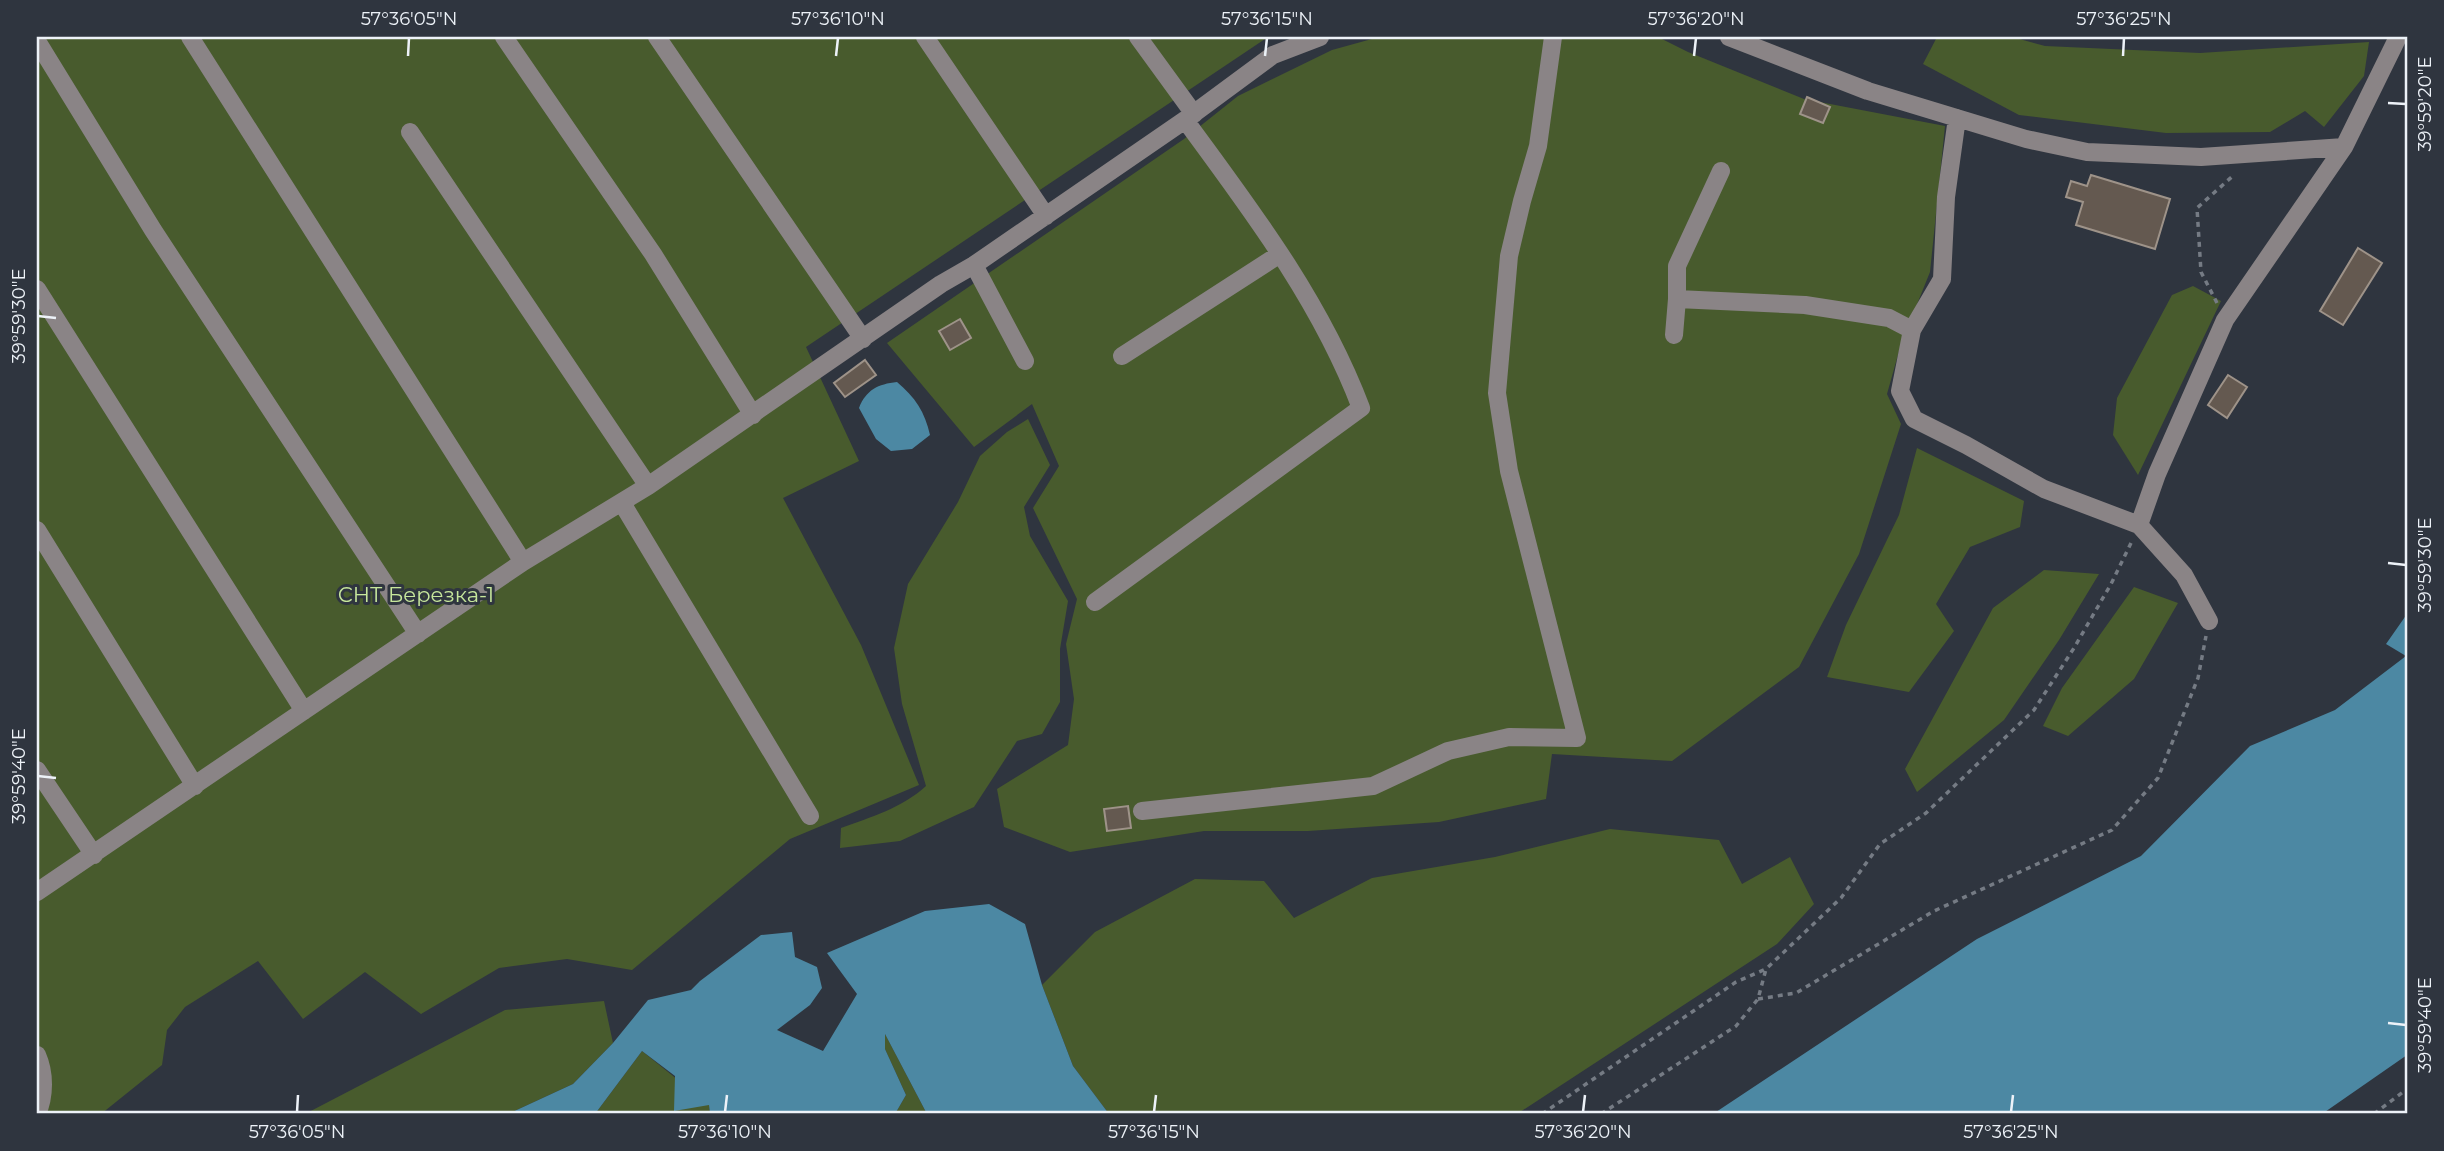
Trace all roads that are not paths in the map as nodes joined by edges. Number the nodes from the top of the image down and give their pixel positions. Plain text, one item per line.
1 (190, 37) edge
2 (504, 37) edge
3 (657, 37) edge
4 (925, 37) edge
5 (1139, 37) edge
6 (1320, 37) edge
7 (1553, 37) edge
8 (1729, 37) edge
9 (2398, 37) edge
10 (37, 41) edge
11 (1295, 41) edge
12 (1189, 117) junction
13 (1956, 118) junction
14 (410, 132) dead end
15 (2344, 147) junction
16 (1721, 171) dead end
17 (1046, 216) junction
18 (1279, 254) junction
19 (974, 265) junction
20 (37, 289) edge
21 (1677, 299) junction
22 (1912, 330) junction
23 (1674, 335) dead end
24 (863, 339) junction
25 (1122, 356) dead end
26 (1025, 361) dead end
27 (753, 415) junction
28 (648, 486) junction
29 (622, 503) junction
30 (2139, 525) junction
31 (37, 530) edge
32 (523, 562) junction
33 (1095, 601) dead end
34 (2209, 621) road end
35 (418, 634) junction
36 (304, 711) junction
37 (37, 770) edge
38 (195, 786) junction
39 (1142, 811) dead end
40 (810, 816) dead end
41 (94, 855) junction
42 (37, 892) edge
43 (37, 1055) edge
44 (37, 1114) edge

1 - 32 street
2 - 27 street
3 - 24 street
4 - 17 street
5 - 12 street
6 - 11 street
7 - 39 street
8 - 13 street
9 - 15 street
10 - 35 street
11 - 12 street
12 - 17 street
12 - 18 street
13 - 15 street
13 - 22 street
14 - 28 street
15 - 30 street
16 - 21 street
17 - 19 street
18 - 25 street
18 - 33 street
19 - 24 street
19 - 26 street
20 - 36 street
21 - 22 street
21 - 23 street
22 - 30 street
24 - 27 street
27 - 28 street
28 - 29 street
29 - 32 street
29 - 40 street
30 - 34 street
31 - 38 street
32 - 35 street
35 - 36 street
36 - 38 street
37 - 41 street
38 - 41 street
41 - 42 street
43 - 44 street

